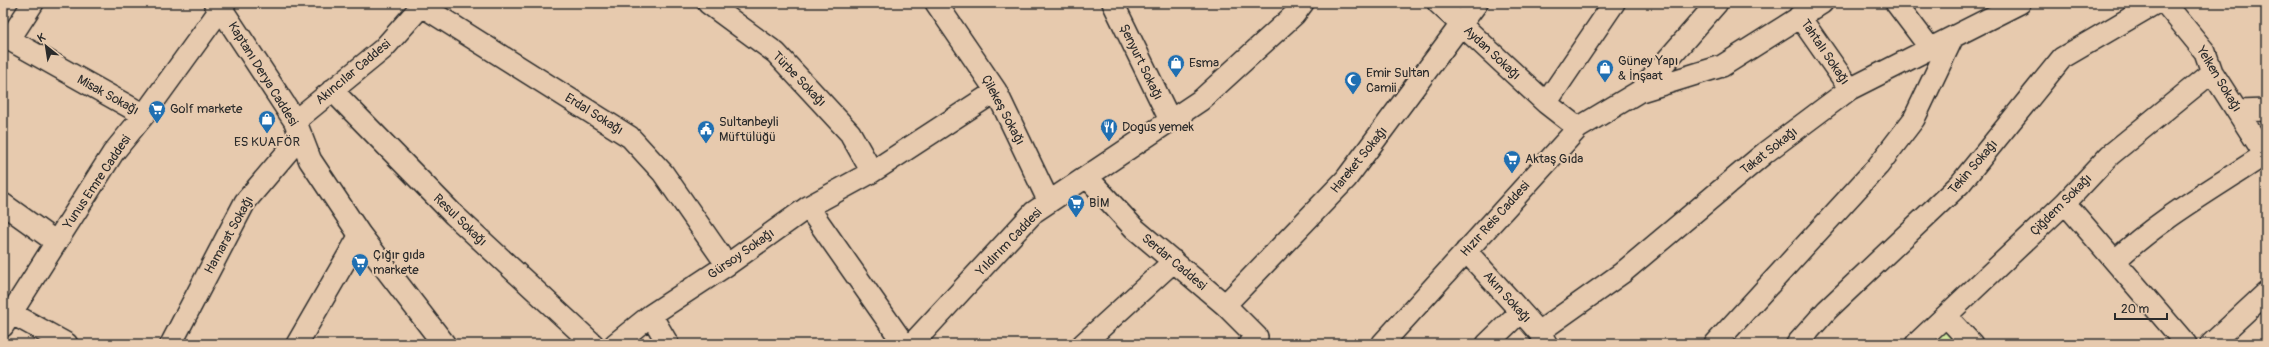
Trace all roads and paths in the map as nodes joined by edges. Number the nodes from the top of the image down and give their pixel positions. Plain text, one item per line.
1 (33, 3) edge
2 (708, 3) edge
3 (1113, 3) edge
4 (1438, 3) edge
5 (1478, 3) edge
6 (1614, 3) edge
7 (1717, 3) edge
8 (1822, 3) edge
9 (1896, 3) edge
10 (2020, 3) edge
11 (2156, 3) edge
12 (2165, 3) edge
13 (220, 4) edge
14 (423, 4) edge
15 (942, 6) edge
16 (1295, 7) edge
17 (1799, 16) junction
18 (1461, 25) junction
19 (1953, 37) junction
20 (6, 38) edge
21 (1930, 48) junction
22 (2212, 72) junction
23 (1850, 89) junction
24 (332, 90) junction
25 (996, 91) junction
26 (1640, 91) junction
27 (1546, 103) junction
28 (2266, 110) edge
29 (2238, 111) junction
30 (144, 114) junction
31 (1170, 120) junction
32 (298, 128) junction
33 (1578, 128) junction
34 (2265, 157) edge
35 (872, 172) junction
36 (1087, 177) junction
37 (1049, 202) junction
38 (2065, 203) junction
39 (3, 204) edge
40 (808, 207) junction
41 (360, 235) junction
42 (56, 242) junction
43 (1466, 251) junction
44 (2115, 261) junction
45 (1174, 262) junction
46 (727, 265) junction
47 (2266, 293) edge
48 (1225, 304) junction
49 (1520, 312) junction
50 (651, 315) junction
51 (1946, 316) junction
52 (7, 319) edge
53 (1543, 338) edge
54 (67, 344) edge
55 (171, 344) edge
56 (297, 344) edge
57 (444, 344) edge
58 (593, 344) edge
59 (615, 344) edge
60 (668, 344) edge
61 (904, 344) edge
62 (912, 344) edge
63 (1083, 344) edge
64 (1249, 344) edge
65 (1382, 344) edge
66 (1487, 344) edge
67 (1715, 344) edge
68 (1797, 344) edge
69 (1916, 344) edge
70 (1972, 344) edge
71 (2186, 344) edge
72 (2211, 344) edge

1 - 20 street, Misak Sokağı
2 - 35 street, Türbe Sokağı
3 - 31 street, Şenyurt Sokağı
4 - 18 street, Aydan Sokağı
5 - 18 street, Hareket Sokağı
6 - 27 street
7 - 26 street, Hızır Reis Caddesi
8 - 17 street
9 - 21 street
10 - 19 street, Takat Sokağı
11 - 68 street, Tekin Sokağı
12 - 22 street, Yelken Sokağı
13 - 30 street, Yunus Emre Caddesi
13 - 32 street, Kaptanı Derya Caddesi
14 - 24 street, Akıncılar Caddesi
14 - 46 street, Erdal Sokağı
15 - 25 street, Çilekeş Sokağı
16 - 31 street, Yıldırım Caddesi
17 - 23 street, Tahtalı Sokağı
17 - 26 street
18 - 27 street, Aydan Sokağı
18 - 48 street, Hareket Sokağı
19 - 21 street, Takat Sokağı
19 - 67 street
20 - 30 street, Misak Sokağı
21 - 23 street, Takat Sokağı
22 - 29 street, Yelken Sokağı
22 - 38 street, Çiğdem Sokağı
23 - 53 street, Takat Sokağı
24 - 32 street, Akıncılar Caddesi
24 - 58 street, Resul Sokağı
25 - 35 street, Gürsoy Sokağı
25 - 37 street, Çilekeş Sokağı
26 - 33 street, Hızır Reis Caddesi
27 - 33 street, Aydan Sokağı
28 - 29 street
29 - 34 street, Yelken Sokağı
30 - 42 street, Yunus Emre Caddesi
31 - 36 street, Yıldırım Caddesi
32 - 41 street, Kaptanı Derya Caddesi
32 - 55 street, Hamarat Sokağı
33 - 43 street, Hızır Reis Caddesi
34 - 44 street
35 - 40 street, Gürsoy Sokağı
36 - 37 street, Yıldırım Caddesi
36 - 45 street, Serdar Caddesi
37 - 62 street, Yıldırım Caddesi
38 - 44 street
38 - 51 street, Çiğdem Sokağı
39 - 42 street
40 - 46 street, Gürsoy Sokağı
40 - 61 street
41 - 56 street
41 - 57 street, Kaptanı Derya Caddesi
42 - 52 street, Yunus Emre Caddesi
43 - 49 street, Akın Sokağı
43 - 65 street, Hızır Reis Caddesi
44 - 71 street
45 - 48 street, Serdar Caddesi
45 - 63 street
46 - 50 street, Gürsoy Sokağı
47 - 72 street
48 - 64 street, Serdar Caddesi
49 - 53 street, Akın Sokağı
49 - 66 street
50 - 59 street, Gürsoy Sokağı
50 - 60 street
51 - 69 street, Çiğdem Sokağı
51 - 70 street
52 - 54 street

